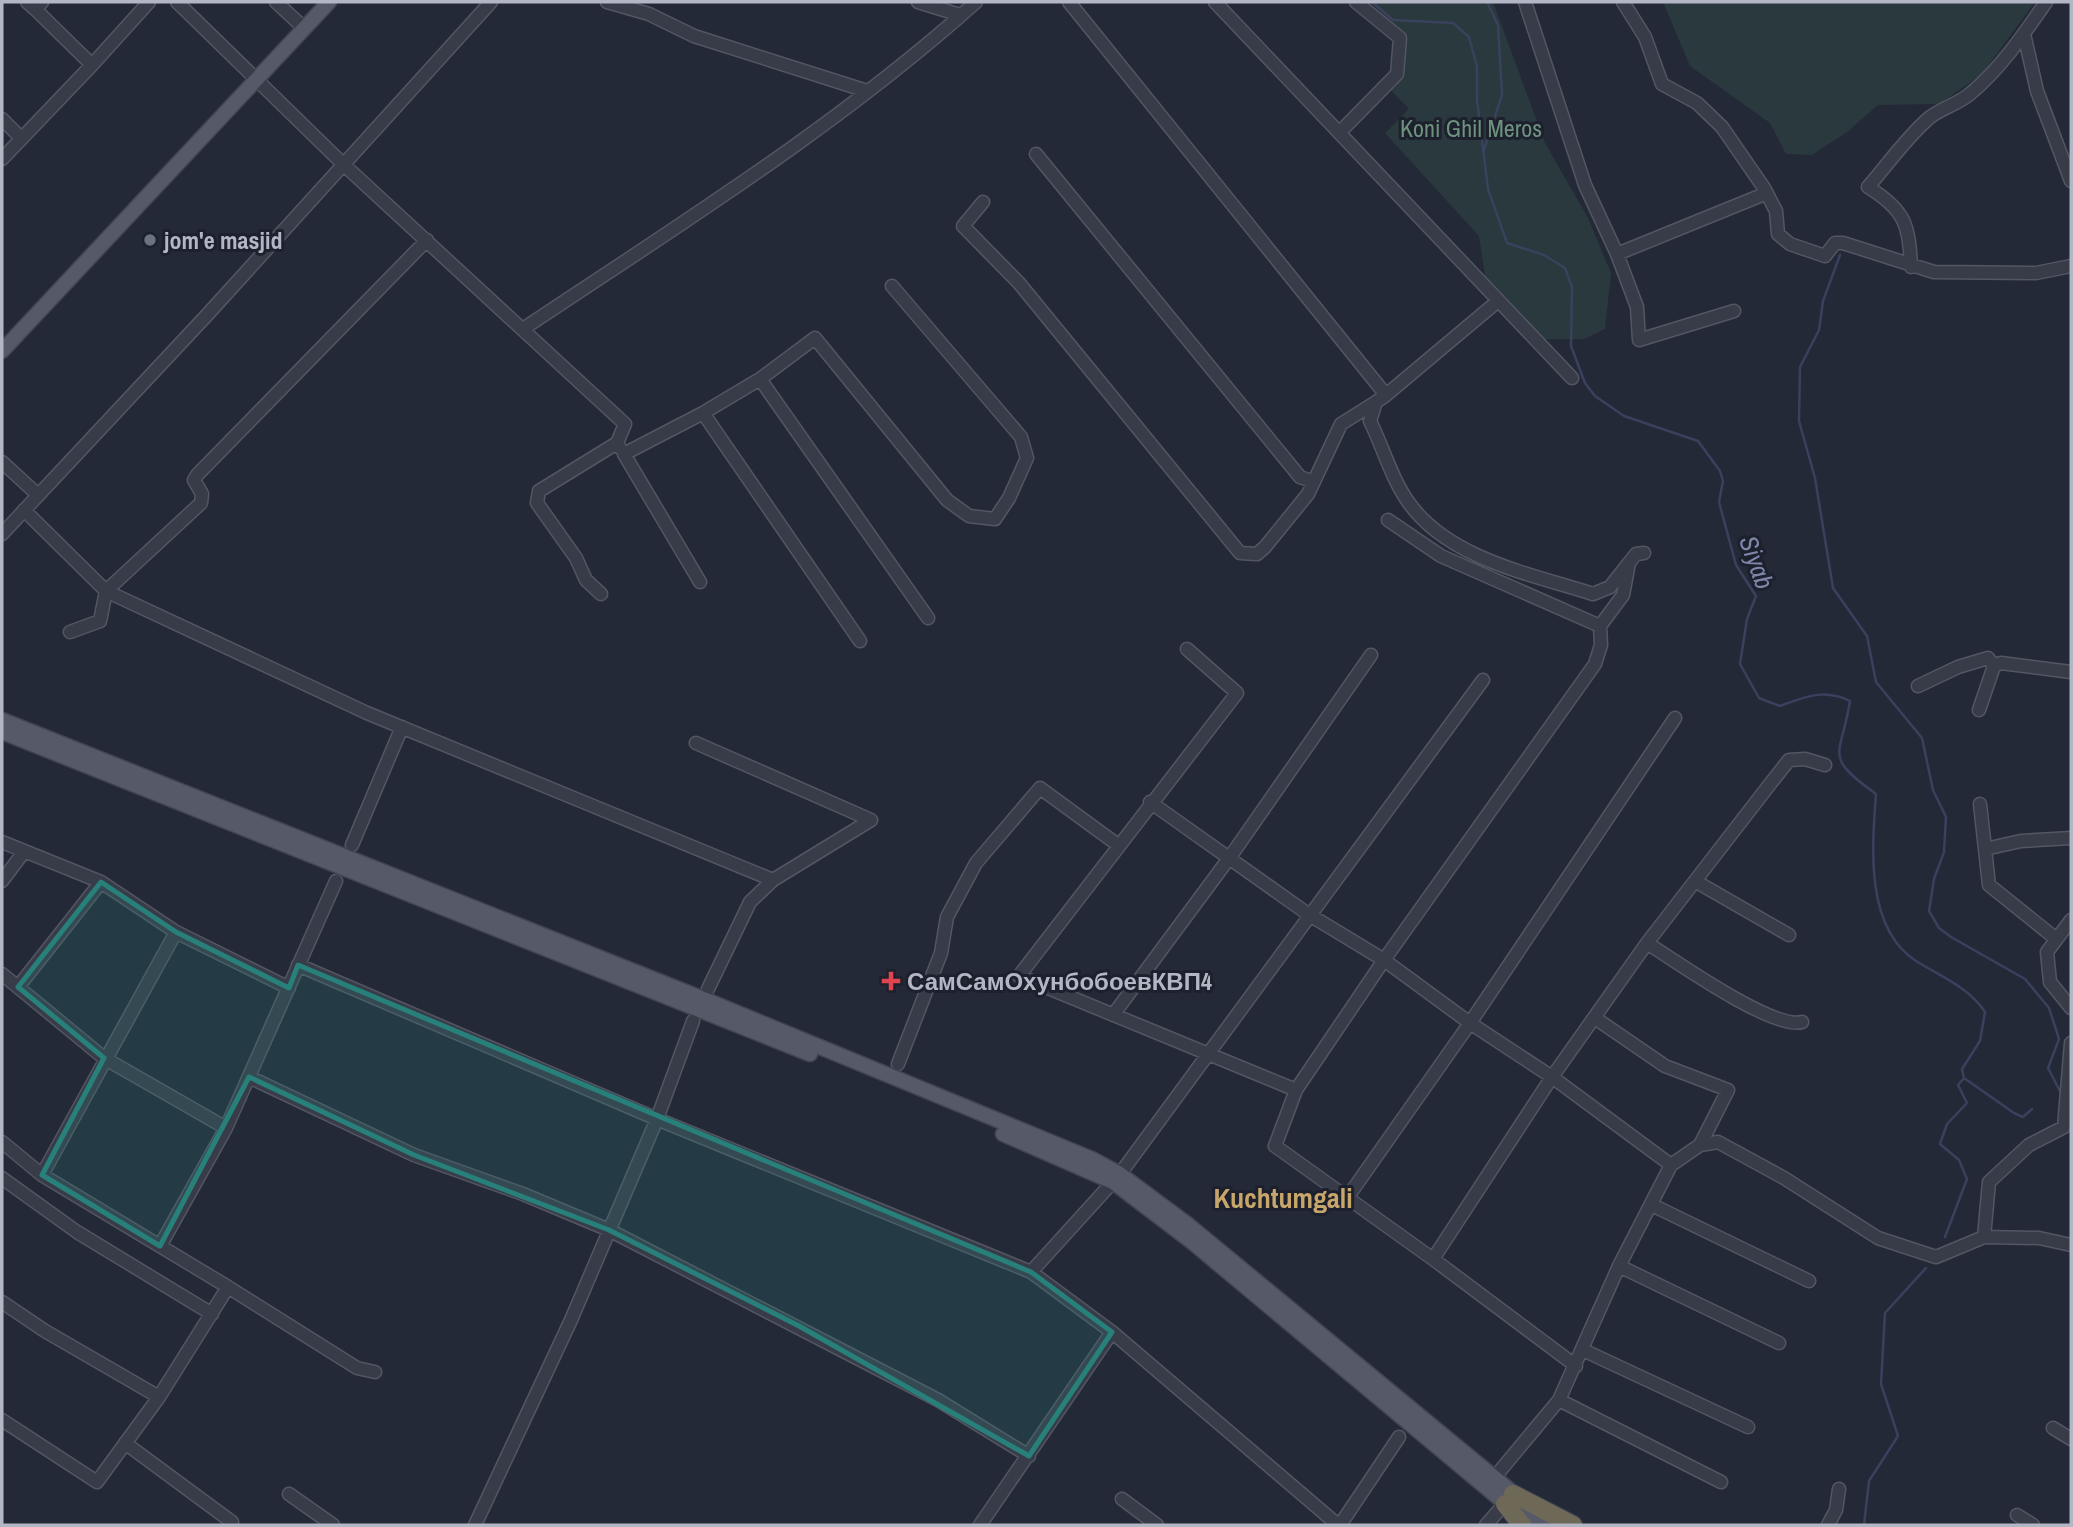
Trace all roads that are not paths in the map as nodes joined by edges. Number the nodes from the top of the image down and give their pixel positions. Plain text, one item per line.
1 (149, 2) edge
2 (177, 2) edge
3 (276, 2) edge
4 (329, 2) edge
5 (491, 2) edge
6 (607, 2) edge
7 (918, 2) edge
8 (976, 2) edge
9 (1069, 2) edge
10 (1215, 2) edge
11 (1356, 2) edge
12 (1525, 2) edge
13 (1623, 2) edge
14 (2046, 2) edge
15 (35, 4) edge
16 (960, 15) junction
17 (304, 28) junction
18 (2024, 34) junction
19 (92, 65) junction
20 (256, 78) junction
21 (867, 91) junction
22 (2, 120) edge
23 (1339, 133) junction
24 (21, 138) junction
25 (1036, 154) dead end
26 (2, 159) edge
27 (343, 164) junction
28 (2071, 181) edge
29 (1767, 193) junction
30 (983, 202) dead end
31 (427, 240) junction
32 (1617, 254) junction
33 (2071, 266) edge
34 (1911, 267) junction
35 (892, 286) dead end
36 (1498, 301) junction
37 (1734, 311) dead end
38 (523, 329) junction
39 (2, 351) edge
40 (1572, 378) dead end
41 (760, 379) junction
42 (1381, 399) junction
43 (703, 414) junction
44 (621, 449) junction
45 (2, 461) edge
46 (1314, 482) junction
47 (38, 495) junction
48 (24, 510) junction
49 (1388, 520) dead end
50 (2, 534) edge
51 (1644, 553) dead end
52 (1629, 563) junction
53 (700, 582) dead end
54 (106, 590) junction
55 (601, 594) dead end
56 (928, 618) dead end
57 (1600, 626) junction
58 (70, 632) dead end
59 (860, 641) dead end
60 (1187, 649) dead end
61 (1371, 655) dead end
62 (1994, 666) junction
63 (2071, 672) edge
64 (1483, 680) dead end
65 (1918, 687) dead end
66 (1979, 710) dead end
67 (1675, 719) dead end
68 (2, 720) edge
69 (402, 727) junction
70 (2, 732) edge
71 (696, 743) dead end
72 (1825, 765) dead end
73 (1150, 802) junction
74 (1980, 804) dead end
75 (2071, 838) edge
76 (2, 842) edge
77 (352, 845) dead end
78 (1118, 845) junction
79 (1985, 849) junction
80 (23, 853) junction
81 (1230, 857) junction
82 (773, 880) junction
83 (2, 881) edge
84 (336, 881) dead end
85 (1695, 881) junction
86 (101, 882) junction
87 (1308, 914) junction
88 (2071, 920) edge
89 (176, 932) junction
90 (1789, 934) dead end
91 (2055, 938) junction
92 (1647, 943) junction
93 (1384, 960) junction
94 (298, 965) junction
95 (2, 974) edge
96 (18, 987) junction
97 (289, 988) junction
98 (708, 989) dead end
99 (2071, 1008) edge
100 (1113, 1015) junction
101 (1595, 1018) junction
102 (693, 1021) dead end
103 (1802, 1022) dead end
104 (1470, 1023) junction
105 (2071, 1043) edge
106 (1208, 1054) junction
107 (104, 1058) junction
108 (898, 1064) dead end
109 (249, 1077) junction
110 (1552, 1077) junction
111 (2069, 1088) edge
112 (1296, 1090) junction
113 (657, 1119) junction
114 (226, 1128) junction
115 (2068, 1130) edge
116 (2, 1142) edge
117 (1700, 1144) junction
118 (1671, 1165) junction
119 (43, 1175) junction
120 (2, 1178) edge
121 (1117, 1178) junction
122 (1347, 1198) junction
123 (1652, 1205) junction
124 (609, 1230) junction
125 (1984, 1237) junction
126 (2071, 1245) edge
127 (160, 1246) junction
128 (1433, 1259) junction
129 (1619, 1266) junction
130 (1031, 1272) junction
131 (1810, 1281) dead end
132 (228, 1287) junction
133 (2, 1301) edge
134 (212, 1314) junction
135 (1112, 1332) junction
136 (1779, 1343) dead end
137 (1583, 1350) junction
138 (1576, 1366) junction
139 (375, 1372) dead end
140 (159, 1397) junction
141 (1559, 1400) junction
142 (2, 1420) edge
143 (1748, 1427) dead end
144 (2053, 1428) dead end
145 (1399, 1437) dead end
146 (2071, 1439) edge
147 (125, 1444) junction
148 (1030, 1456) junction
149 (1721, 1482) dead end
150 (1490, 1483) junction
151 (1839, 1489) dead end
152 (289, 1494) dead end
153 (1122, 1499) dead end
154 (1509, 1499) junction
155 (2017, 1516) dead end
156 (232, 1521) dead end
157 (332, 1525) edge
158 (475, 1525) edge
159 (980, 1525) edge
160 (1157, 1525) edge
161 (1339, 1525) edge
162 (1486, 1525) edge
163 (1522, 1525) edge
164 (1531, 1525) edge
165 (1552, 1525) edge
166 (1573, 1525) edge
167 (1828, 1525) edge
168 (2033, 1525) edge

1 - 19 street
2 - 20 street
3 - 17 street
4 - 17 main road
5 - 27 street
6 - 21 street
7 - 16 street
8 - 16 street
9 - 42 street
10 - 23 street
11 - 23 street
12 - 32 street
13 - 29 street
14 - 18 street
15 - 19 street
16 - 21 street
17 - 20 main road
18 - 28 street
18 - 34 street
19 - 24 street
20 - 27 street
20 - 39 main road
21 - 38 street
22 - 24 street
23 - 36 street
24 - 26 street
25 - 46 street
27 - 31 street
27 - 47 street
29 - 32 street
29 - 34 street
30 - 46 street
31 - 38 street
31 - 54 street
32 - 37 street
33 - 34 street
35 - 41 street
36 - 40 street
36 - 42 street
38 - 44 street
41 - 43 street
41 - 56 street
42 - 46 street
42 - 52 street
43 - 44 street
43 - 59 street
44 - 53 street
44 - 55 street
45 - 47 street
47 - 48 street
48 - 50 street
48 - 54 street
49 - 57 street
51 - 52 street
52 - 57 street
54 - 58 street
54 - 69 street
57 - 93 street
60 - 73 street
61 - 81 street
62 - 63 street
62 - 65 street
62 - 66 street
64 - 87 street
67 - 104 street
68 - 121 main road
69 - 77 street
69 - 82 street
70 - 121 main road
71 - 82 street
72 - 85 street
73 - 78 street
73 - 81 street
74 - 79 street
75 - 79 street
76 - 80 street
78 - 100 street
78 - 108 street
79 - 91 street
80 - 83 street
80 - 86 street
81 - 87 street
81 - 100 street
82 - 98 street
84 - 94 street
85 - 90 street
85 - 92 street
86 - 89 street
86 - 96 street
87 - 93 street
87 - 106 street
88 - 91 street
89 - 97 street
89 - 107 street
91 - 99 street
92 - 101 street
92 - 103 street
93 - 104 street
93 - 112 street
94 - 97 street
94 - 113 street
95 - 96 street
96 - 107 street
97 - 109 street
100 - 106 street
101 - 110 street
101 - 117 street
102 - 113 street
104 - 110 street
104 - 122 street
105 - 111 street
106 - 112 street
106 - 121 street
107 - 114 street
107 - 119 street
109 - 114 street
109 - 124 street
110 - 118 street
110 - 128 street
111 - 115 street
112 - 122 street
113 - 124 street
113 - 130 street
114 - 127 street
115 - 125 street
116 - 119 street
117 - 118 street
117 - 125 street
118 - 123 street
119 - 127 street
120 - 134 street
121 - 130 street
121 - 150 main road
122 - 128 street
123 - 129 street
123 - 131 street
124 - 148 street
124 - 158 street
125 - 126 street
127 - 132 street
128 - 138 street
129 - 136 street
129 - 137 street
130 - 135 street
132 - 134 street
132 - 139 street
133 - 140 street
134 - 140 street
135 - 148 street
135 - 161 street
137 - 138 street
137 - 143 street
138 - 141 street
140 - 147 street
141 - 149 street
141 - 150 street
142 - 147 street
144 - 146 street
145 - 161 street
147 - 156 street
148 - 159 street
150 - 154 main road
151 - 167 street
152 - 157 street
153 - 160 street
154 - 162 street
154 - 163 highway
154 - 164 main road
154 - 165 main road
154 - 166 highway
155 - 168 street

